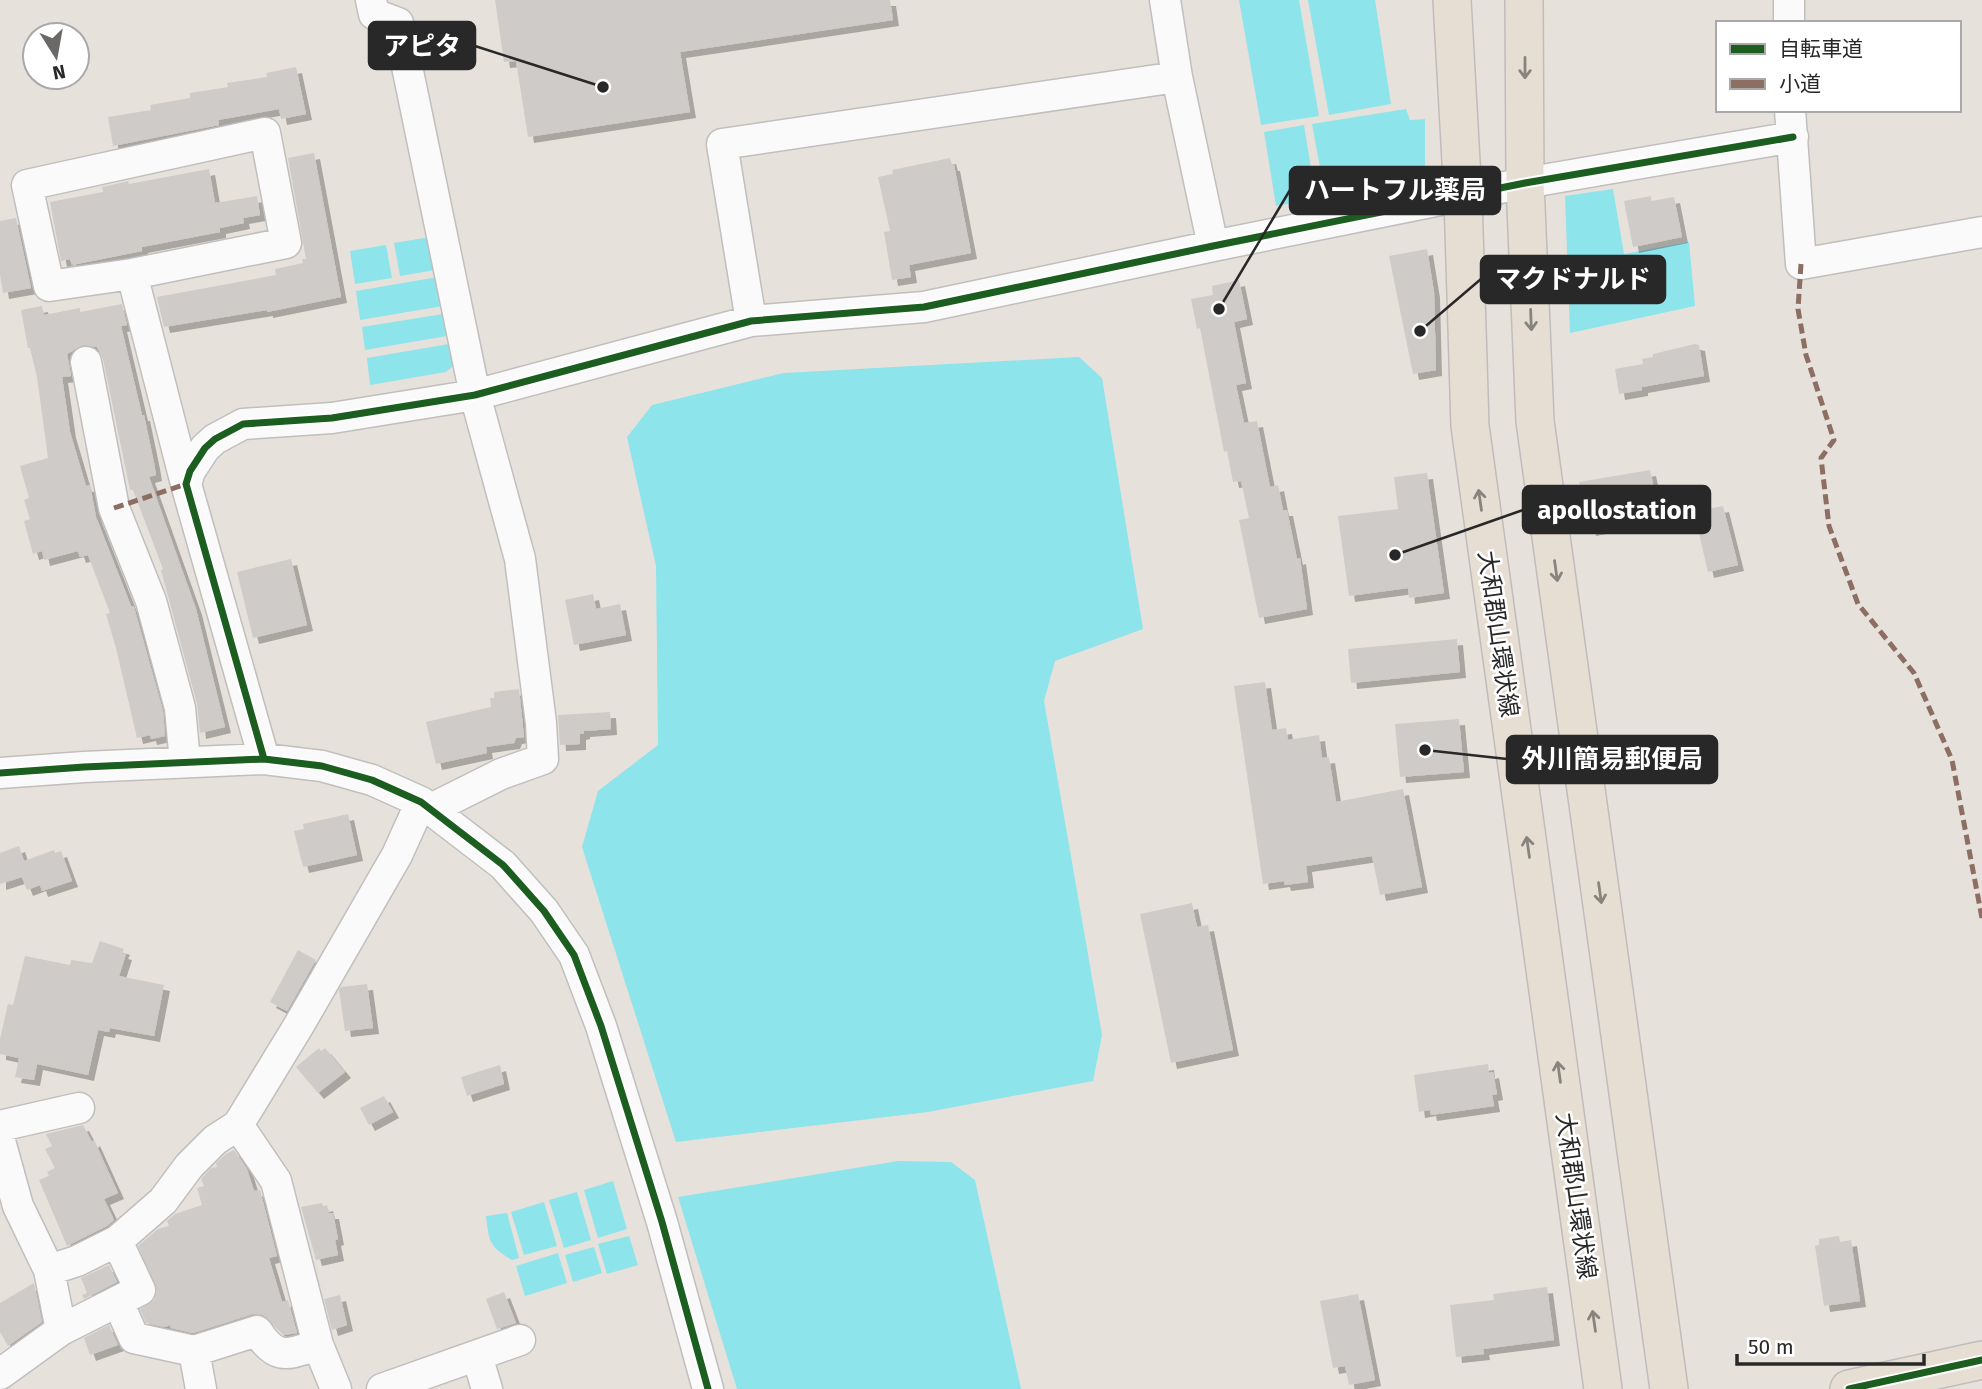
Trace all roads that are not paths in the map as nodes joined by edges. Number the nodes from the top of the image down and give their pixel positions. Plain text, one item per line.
1 (372, 0) edge
2 (1164, 0) edge
3 (1452, 0) edge
4 (1524, 0) edge
5 (1789, 0) edge
6 (1789, 21) edge
7 (1177, 76) junction
8 (1791, 124) edge
9 (1525, 183) junction
10 (1463, 197) junction
11 (1982, 232) edge
12 (1213, 246) junction
13 (132, 274) junction
14 (751, 321) junction
15 (86, 362) dead end
16 (475, 395) junction
17 (166, 405) junction
18 (215, 439) junction
19 (186, 484) junction
20 (264, 759) junction
21 (185, 762) junction
22 (0, 773) edge
23 (426, 806) junction
24 (79, 1108) dead end
25 (238, 1125) junction
26 (0, 1126) edge
27 (0, 1141) edge
28 (117, 1241) junction
29 (49, 1270) junction
30 (118, 1303) junction
31 (61, 1330) junction
32 (520, 1339) dead end
33 (318, 1345) junction
34 (194, 1351) junction
35 (477, 1356) junction
36 (1982, 1360) edge
37 (0, 1374) edge
38 (201, 1389) edge
39 (336, 1389) edge
40 (382, 1389) edge
41 (487, 1389) edge
42 (708, 1389) edge
43 (1604, 1389) edge
44 (1669, 1389) edge
45 (1849, 1389) edge

1 - 16 street
2 - 7 street
3 - 10 main road, 大和郡山環状線
4 -> 9 main road
5 - 6 street
7 - 12 street
7 - 14 street
8 - 9 street
8 - 11 street
9 - 10 street
9 -> 44 main road
10 - 12 street
43 -> 10 main road, 大和郡山環状線
12 - 14 street
13 - 13 street
13 - 17 street
14 - 16 street
15 - 21 street
16 - 18 street
16 - 23 street
17 - 18 street
17 - 19 street
18 - 19 street
19 - 20 street
20 - 21 street
20 - 23 street
21 - 22 street
23 - 25 street
23 - 42 street
24 - 26 street
25 - 28 street
25 - 33 street
27 - 29 street
28 - 29 street
28 - 30 street
29 - 31 street
30 - 31 street
30 - 34 street
31 - 37 street
32 - 35 street
33 - 34 street
33 - 39 street
34 - 38 street
35 - 40 street
35 - 41 street
36 - 45 main road

